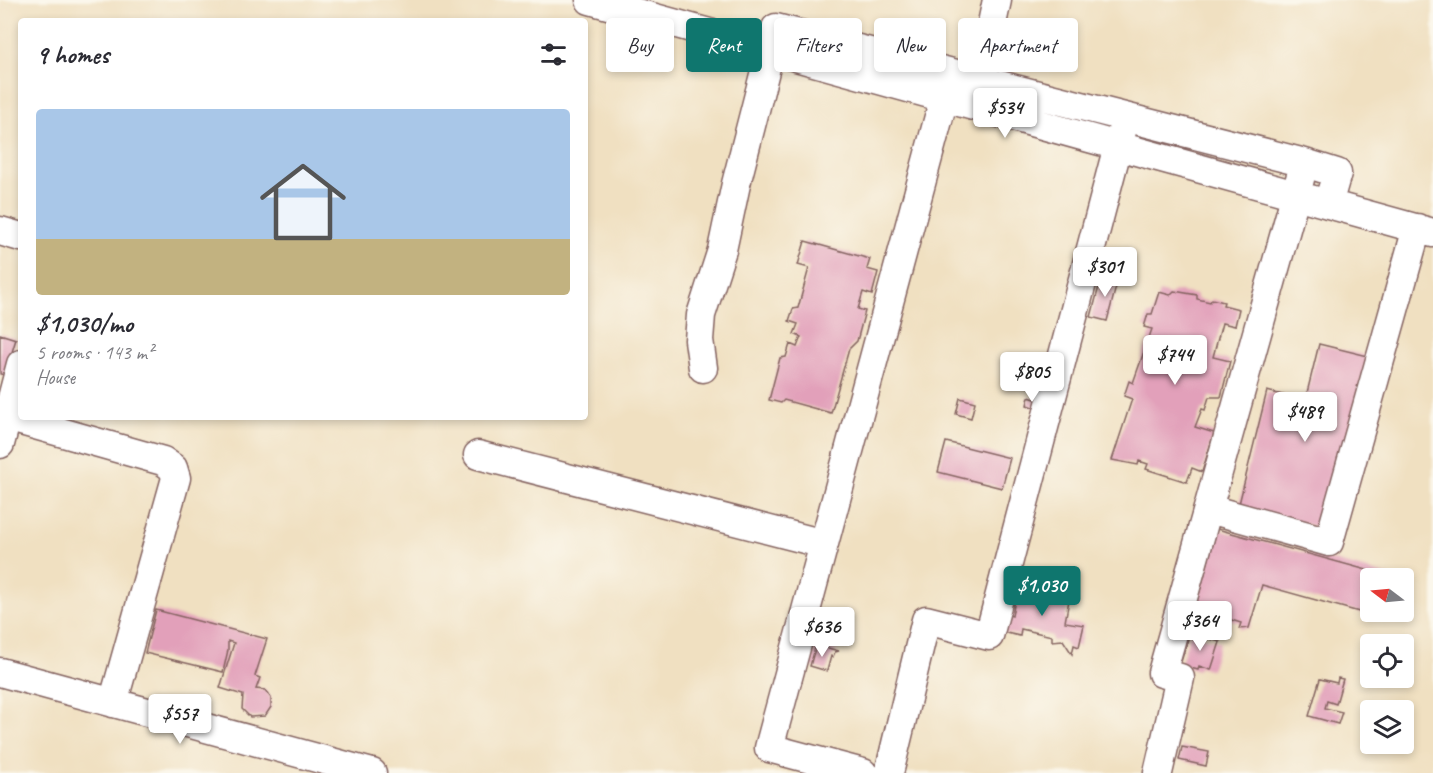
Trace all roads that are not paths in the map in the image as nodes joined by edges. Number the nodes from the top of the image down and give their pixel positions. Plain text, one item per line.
1 (590, 0) edge
2 (997, 0) edge
3 (770, 50) junction
4 (953, 87) junction
5 (1125, 117) junction
6 (1117, 146) junction
7 (1305, 163) junction
8 (1295, 196) junction
9 (1328, 204) junction
10 (1425, 230) edge
11 (0, 231) edge
12 (18, 236) edge
13 (703, 368) dead end
14 (18, 375) edge
15 (7, 417) junction
16 (0, 444) edge
17 (478, 455) dead end
18 (1209, 509) junction
19 (824, 544) junction
20 (0, 672) edge
21 (113, 703) junction
22 (372, 773) edge
23 (863, 773) edge
24 (889, 773) edge
25 (1158, 773) edge

1 - 3 street
2 - 4 street
3 - 4 street
3 - 13 street
4 - 5 street
4 - 6 street
4 - 19 street
5 - 6 street
5 - 7 street
6 - 8 street
6 - 24 street
7 - 8 street
7 - 9 street
8 - 9 street
8 - 18 street
9 - 10 street
10 - 18 street
11 - 12 street
14 - 15 street
15 - 16 street
15 - 21 street
17 - 19 street
18 - 25 street
19 - 23 street
20 - 21 street
21 - 22 street

